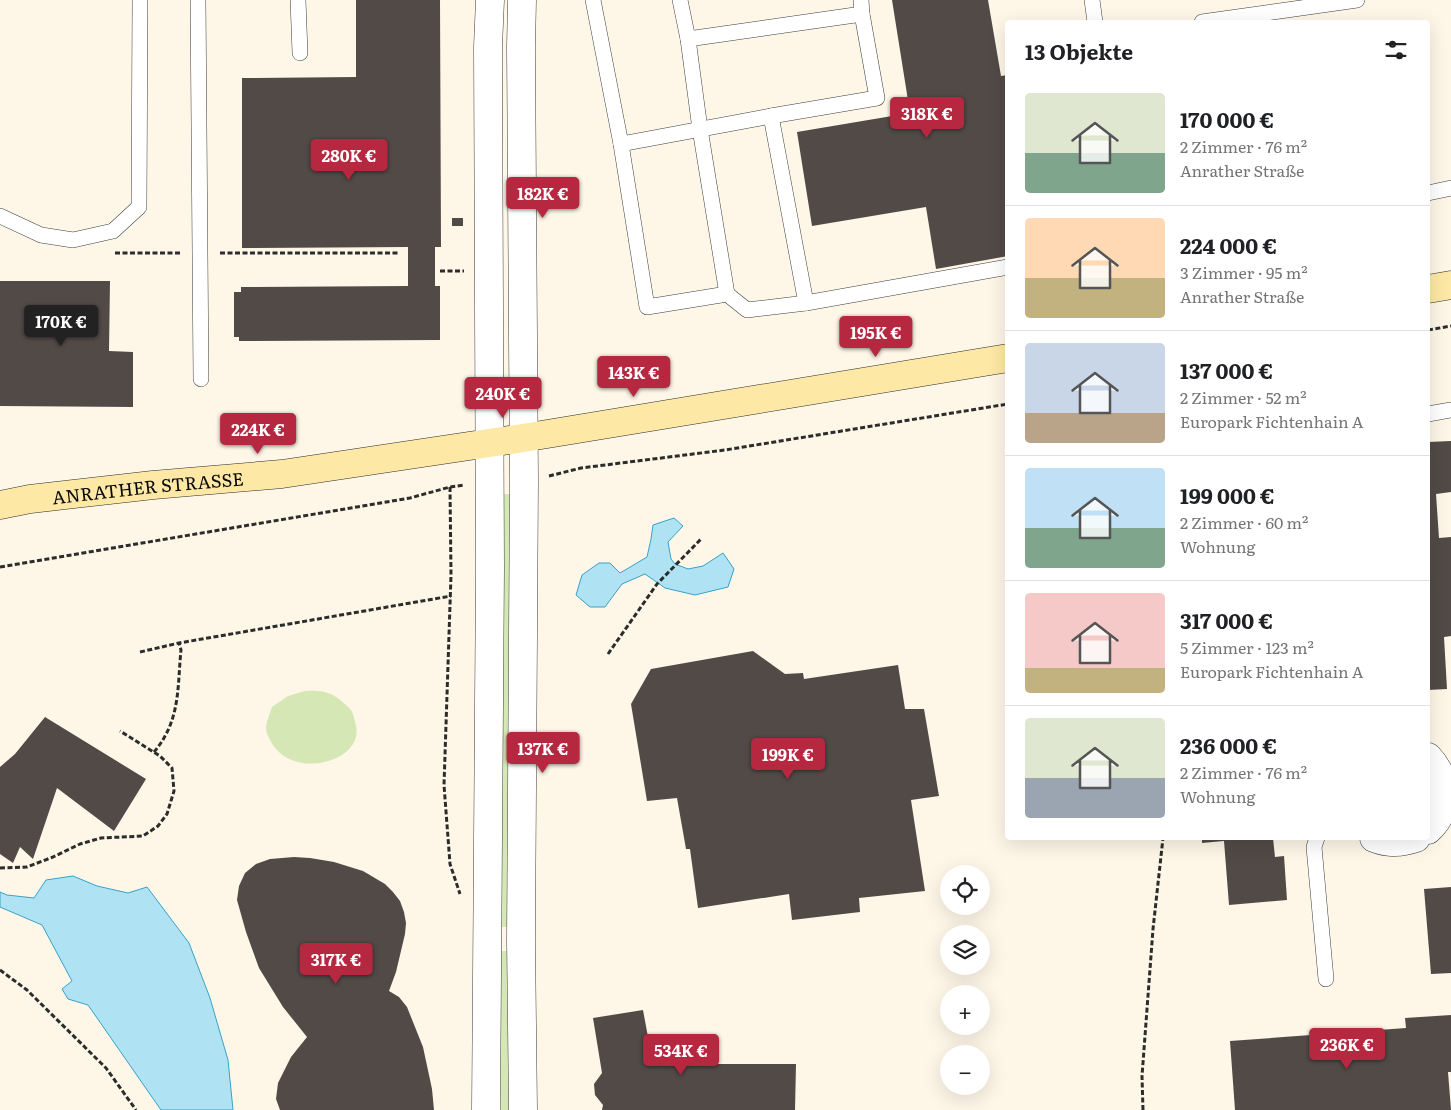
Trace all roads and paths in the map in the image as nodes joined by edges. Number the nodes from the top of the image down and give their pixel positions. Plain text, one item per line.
1 (140, 0) edge
2 (198, 0) edge
3 (298, 0) edge
4 (490, 0) edge
5 (522, 0) edge
6 (593, 0) edge
7 (680, 0) edge
8 (1092, 0) edge
9 (1357, 0) edge
10 (862, 7) edge
11 (1096, 20) edge
12 (1216, 20) edge
13 (688, 39) junction
14 (300, 53) dead end
15 (771, 116) junction
16 (700, 129) junction
17 (620, 144) junction
18 (1451, 188) edge
19 (1430, 192) edge
20 (0, 216) edge
21 (108, 253) dead end
22 (200, 253) junction
23 (400, 253) dead end
24 (1005, 268) edge
25 (1451, 285) edge
26 (1430, 289) edge
27 (727, 294) junction
28 (806, 303) junction
29 (1451, 326) edge
30 (1430, 330) edge
31 (1005, 358) edge
32 (201, 379) dead end
33 (1451, 410) edge
34 (1430, 414) edge
35 (523, 438) junction
36 (489, 442) junction
37 (450, 487) dead end
38 (0, 505) edge
39 (702, 538) dead end
40 (451, 596) junction
41 (180, 643) junction
42 (140, 652) dead end
43 (608, 654) dead end
44 (120, 731) dead end
45 (154, 752) junction
46 (1430, 760) edge
47 (1448, 789) edge
48 (1430, 828) edge
49 (1162, 840) edge
50 (1316, 840) edge
51 (1380, 840) edge
52 (1410, 840) edge
53 (0, 868) edge
54 (462, 900) dead end
55 (487, 941) junction
56 (521, 941) junction
57 (0, 970) edge
58 (1326, 979) dead end
59 (136, 1110) edge
60 (486, 1110) edge
61 (523, 1110) edge
62 (1142, 1110) edge

1 - 20 lane
2 - 22 lane
3 - 14 lane
4 - 36 street
5 - 35 street
6 - 17 lane
7 - 13 lane
8 - 11 lane
9 - 12 lane
10 - 13 lane
10 - 15 lane
13 - 16 lane
15 - 16 lane
15 - 28 lane
16 - 17 lane
16 - 27 lane
17 - 27 lane
18 - 19 lane
21 - 22 path
22 - 23 path
22 - 32 lane
24 - 28 lane
25 - 26 main road
27 - 28 lane
29 - 30 path
31 - 35 main road, ANRATHER STRASSE
33 - 34 lane
35 - 36 main road, ANRATHER STRASSE
35 - 56 street
36 - 38 main road, ANRATHER STRASSE
36 - 55 street
37 - 40 path
39 - 43 path
40 - 41 path
40 - 54 path
41 - 42 path
41 - 45 path
44 - 45 path
45 - 53 path
46 - 47 street
47 - 48 street
49 - 62 path
50 - 58 lane
51 - 52 street
55 - 56 street
55 - 60 street
56 - 61 street
57 - 59 path

